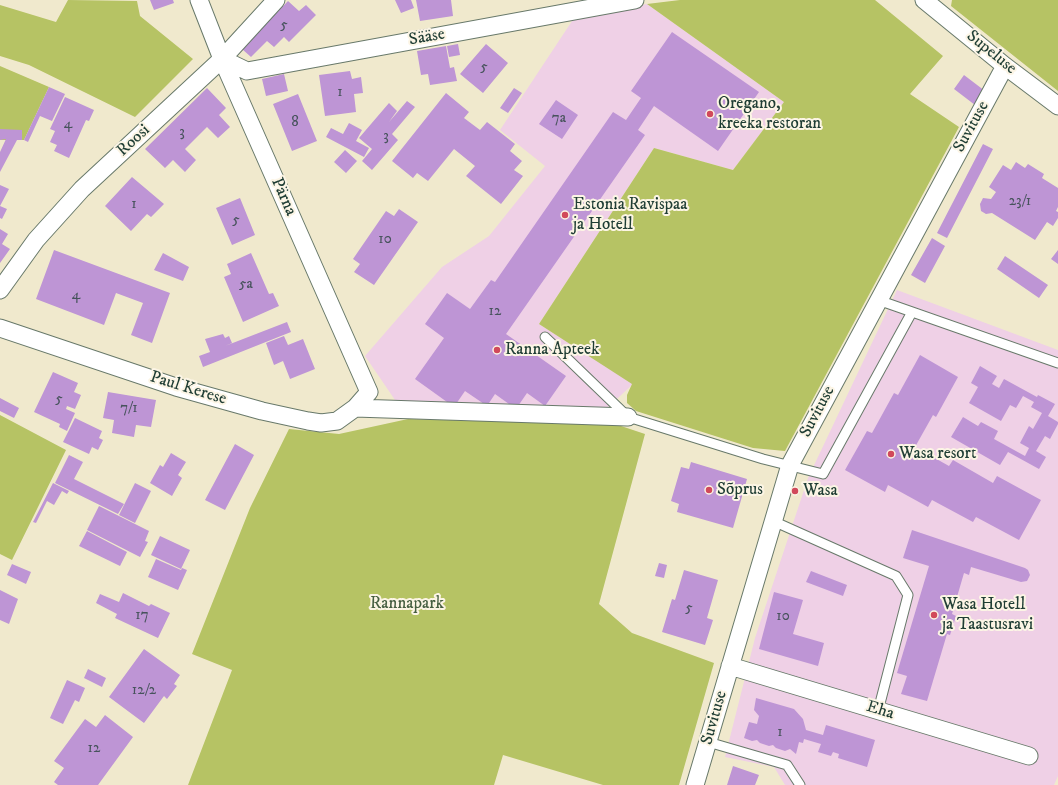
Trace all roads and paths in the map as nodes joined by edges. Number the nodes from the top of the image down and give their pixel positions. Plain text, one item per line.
1 (199, 0) edge
2 (276, 0) edge
3 (635, 0) edge
4 (924, 0) edge
5 (222, 59) junction
6 (1005, 66) junction
7 (1058, 106) edge
8 (0, 290) edge
9 (878, 300) junction
10 (912, 312) junction
11 (0, 328) edge
12 (545, 337) dead end
13 (1058, 363) edge
14 (369, 392) joint
15 (355, 408) junction
16 (628, 417) junction
17 (790, 465) junction
18 (773, 521) junction
19 (730, 666) junction
20 (878, 710) junction
21 (708, 742) junction
22 (1029, 756) dead end
23 (695, 785) edge
24 (800, 785) edge

1 - 5 street, Pärna
2 - 5 street, Roosi
3 - 5 street, Sääse
4 - 6 street, Supeluse
5 - 8 street, Roosi
5 - 14 street, Pärna
6 - 7 street, Supeluse
6 - 9 street, Suvituse
9 - 10 lane
9 - 17 street, Suvituse
10 - 13 lane
10 - 17 lane
11 - 15 street, Paul Kerese
12 - 16 lane
14 - 15 street, Paul Kerese
15 - 16 street
16 - 17 lane
17 - 18 street, Suvituse
18 - 19 street, Suvituse
18 - 20 lane
19 - 20 street, Eha
19 - 21 street, Suvituse
20 - 22 street, Eha
21 - 23 street, Suvituse
21 - 24 lane

